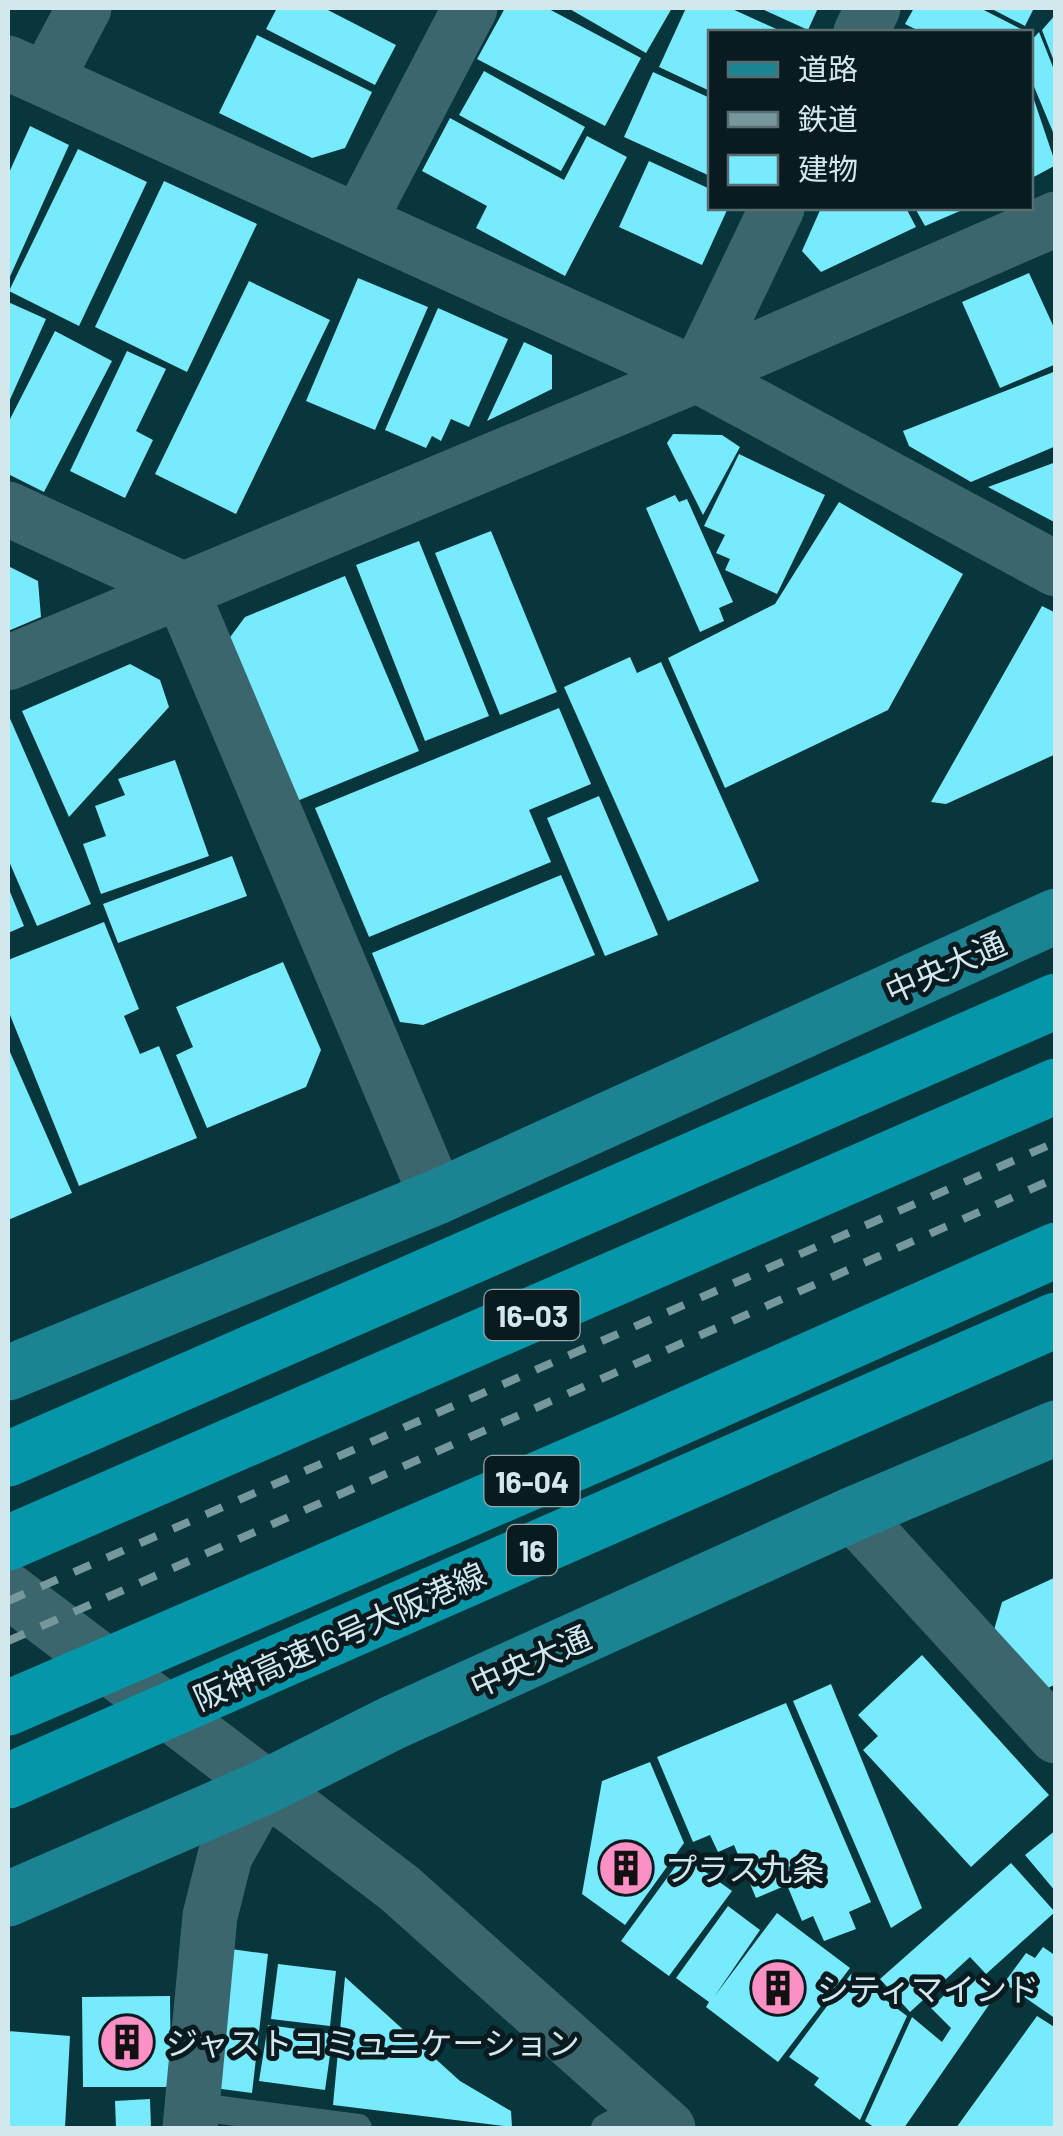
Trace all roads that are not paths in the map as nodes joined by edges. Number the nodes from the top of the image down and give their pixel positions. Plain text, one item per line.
1 (84, 8) edge
2 (470, 8) edge
3 (27, 72) edge
4 (776, 210) edge
5 (1056, 219) edge
6 (359, 221) junction
7 (696, 376) junction
8 (8, 510) edge
9 (1056, 569) edge
10 (180, 588) junction
11 (8, 663) edge
12 (1056, 916) edge
13 (1056, 1001) edge
14 (1056, 1086) edge
15 (437, 1197) junction
16 (1056, 1250) edge
17 (1056, 1320) edge
18 (8, 1373) edge
19 (1056, 1428) edge
20 (8, 1460) edge
21 (854, 1514) junction
22 (8, 1542) edge
23 (8, 1590) edge
24 (8, 1708) edge
25 (1056, 1736) edge
26 (8, 1781) edge
27 (264, 1788) junction
28 (8, 1899) edge
29 (190, 2117) edge
30 (638, 2122) edge
31 (358, 2128) edge

1 - 3 street
2 - 6 street
3 - 6 street
4 - 7 street
5 - 7 street
6 - 7 street
7 - 9 street
7 - 10 street
8 - 10 street
10 - 11 street
10 - 15 street
12 - 15 main road, 中央大通
13 - 20 highway
14 - 22 highway, 16-03
15 - 18 main road, 中央大通
16 - 24 highway, 16-04
17 - 26 highway, 阪神高速16号大阪港線 / 16
19 - 21 main road, 中央大通
21 - 25 street
21 - 27 main road, 中央大通
23 - 27 street
27 - 28 main road, 中央大通
27 - 29 street
27 - 30 street
29 - 31 lane

